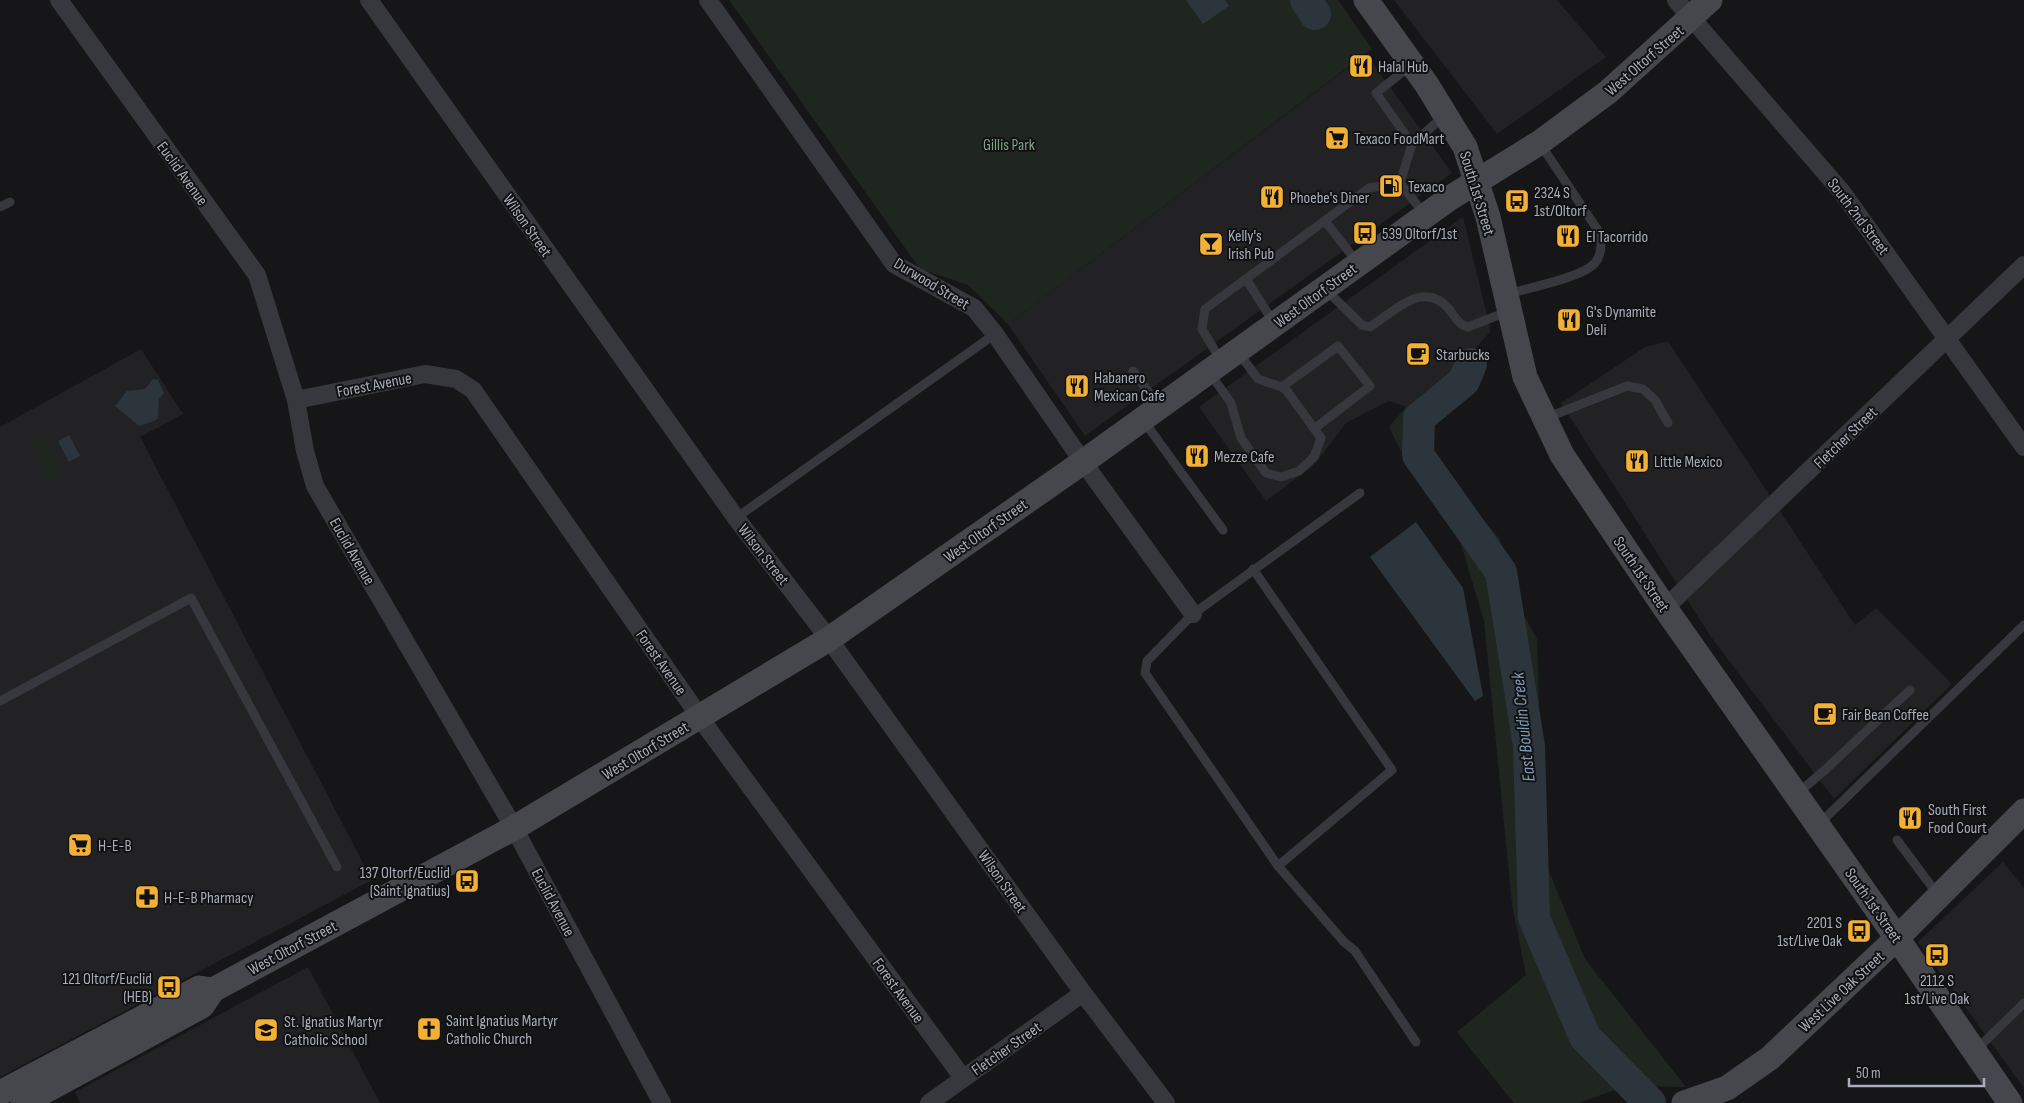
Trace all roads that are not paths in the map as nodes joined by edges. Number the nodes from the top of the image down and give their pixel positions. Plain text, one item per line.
1 (59, 0) edge
2 (369, 0) edge
3 (708, 0) edge
4 (1366, 0) edge
5 (1710, 0) edge
6 (1684, 9) edge
7 (1412, 64) junction
8 (1446, 114) junction
9 (1539, 143) junction
10 (1412, 144) junction
11 (1477, 182) junction
12 (1400, 183) junction
13 (10, 202) dead end
14 (0, 208) edge
15 (1427, 214) junction
16 (1325, 221) junction
17 (1358, 264) junction
18 (2024, 264) edge
19 (1246, 279) junction
20 (1324, 288) junction
21 (1508, 303) junction
22 (1274, 324) junction
23 (995, 334) junction
24 (1948, 339) junction
25 (1223, 362) junction
26 (1133, 371) dead end
27 (1282, 387) junction
28 (296, 400) junction
29 (1151, 413) junction
30 (1544, 420) junction
31 (1668, 423) dead end
32 (1315, 428) junction
33 (2024, 446) edge
34 (1083, 462) junction
35 (1360, 494) dead end
36 (736, 518) junction
37 (1223, 530) dead end
38 (1253, 569) junction
39 (1665, 608) junction
40 (1193, 614) junction
41 (2024, 625) edge
42 (829, 638) junction
43 (1910, 690) dead end
44 (0, 701) edge
45 (700, 718) junction
46 (1796, 794) junction
47 (2024, 811) edge
48 (1818, 825) junction
49 (514, 828) junction
50 (1897, 840) dead end
51 (1278, 866) junction
52 (337, 867) dead end
53 (1938, 896) junction
54 (1898, 938) junction
55 (1083, 993) junction
56 (2024, 1004) edge
57 (1416, 1042) dead end
58 (1974, 1052) junction
59 (963, 1078) junction
60 (47, 1089) edge
61 (0, 1093) edge
62 (23, 1103) edge
63 (662, 1103) edge
64 (929, 1103) edge
65 (1166, 1103) edge
66 (1684, 1103) edge
67 (2010, 1103) edge

1 - 28 street, Euclid Avenue
2 - 36 street, Wilson Street
3 - 23 street, Durwood Street
4 - 7 main road, South 1st Street
5 - 6 main road, West Oltorf Street
6 - 9 main road, West Oltorf Street
6 - 24 street, South 2nd Street
7 - 8 main road, South 1st Street
7 - 10 lane
8 - 10 lane
8 - 11 main road, South 1st Street
9 - 11 main road, West Oltorf Street
9 - 21 lane
10 - 12 lane
11 - 15 main road, West Oltorf Street
11 - 21 main road, South 1st Street
12 - 15 lane
12 - 16 lane
13 - 14 lane
15 - 17 main road, West Oltorf Street
16 - 17 lane
16 - 19 lane
17 - 20 main road, West Oltorf Street
18 - 24 street, Fletcher Street
19 - 22 lane
19 - 25 lane
20 - 21 lane
20 - 22 main road, West Oltorf Street
21 - 30 main road, South 1st Street
22 - 25 main road, West Oltorf Street
23 - 34 street, Durwood Street
23 - 36 lane
24 - 33 street, South 2nd Street
24 - 39 street, Fletcher Street
25 - 27 lane
25 - 29 main road, West Oltorf Street
25 - 32 lane
26 - 29 lane
27 - 32 lane
27 - 32 lane
28 - 45 street, Forest Avenue
28 - 49 street, Euclid Avenue
29 - 34 main road, West Oltorf Street
29 - 37 lane
30 - 31 lane
30 - 39 main road, South 1st Street
34 - 40 street, Durwood Street
34 - 42 main road, West Oltorf Street
35 - 38 lane
36 - 42 street, Wilson Street
38 - 40 lane
38 - 51 lane
39 - 46 main road, South 1st Street
40 - 51 lane
41 - 48 lane
42 - 45 main road, West Oltorf Street
42 - 55 street, Wilson Street
43 - 46 lane
44 - 52 lane
45 - 49 main road, West Oltorf Street
45 - 59 street, Forest Avenue
46 - 48 main road, South 1st Street
47 - 53 main road, West Live Oak Street
48 - 54 main road, South 1st Street
49 - 60 main road, West Oltorf Street
49 - 63 street, Euclid Avenue
50 - 53 lane
51 - 57 lane
53 - 54 main road, West Live Oak Street
54 - 58 main road, South 1st Street
54 - 66 main road, West Live Oak Street
55 - 59 street, Fletcher Street
55 - 65 street, Wilson Street
56 - 58 lane
58 - 67 main road, South 1st Street
59 - 64 street, Fletcher Street
60 - 61 main road, West Oltorf Street
60 - 62 main road, West Oltorf Street

